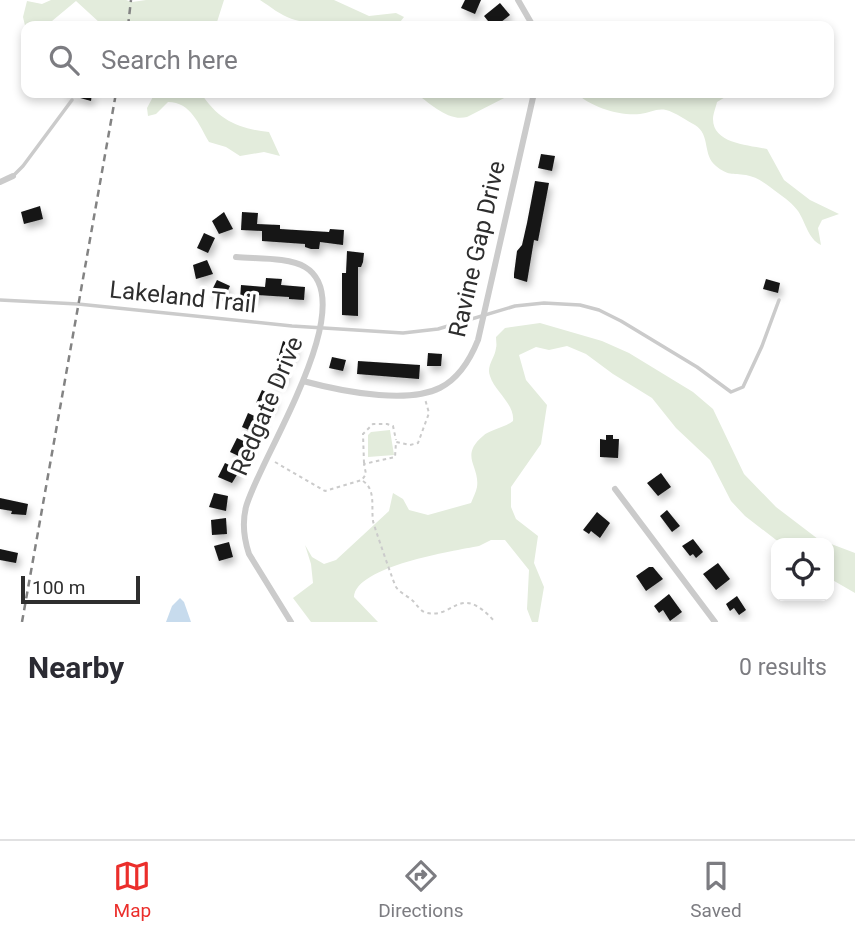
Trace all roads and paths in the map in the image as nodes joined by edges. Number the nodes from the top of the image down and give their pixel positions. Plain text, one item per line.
1 (518, 0) edge
2 (530, 21) edge
3 (533, 98) edge
4 (72, 100) dead end
5 (13, 176) joint
6 (0, 182) edge
7 (236, 257) dead end
8 (0, 300) edge
9 (779, 300) dead end
10 (483, 314) junction
11 (319, 327) junction
12 (303, 381) junction
13 (424, 395) junction
14 (396, 442) junction
15 (267, 458) junction
16 (364, 464) junction
17 (362, 480) junction
18 (615, 489) dead end
19 (291, 622) edge
20 (495, 622) edge
21 (715, 622) edge

1 - 2 street
3 - 10 street, Ravine Gap Drive
4 - 5 lane
5 - 6 street
7 - 11 street, Redgate Drive
8 - 11 lane, Lakeland Trail
9 - 10 lane, Lakeland Trail
10 - 11 lane, Lakeland Trail
10 - 13 street, Ravine Gap Drive
11 - 12 street, Redgate Drive
12 - 13 street, Ravine Gap Drive
12 - 15 street, Redgate Drive
13 - 14 path
14 - 16 path
14 - 16 path
15 - 17 path
15 - 19 street, Redgate Drive
16 - 17 path
17 - 20 path
18 - 21 street

